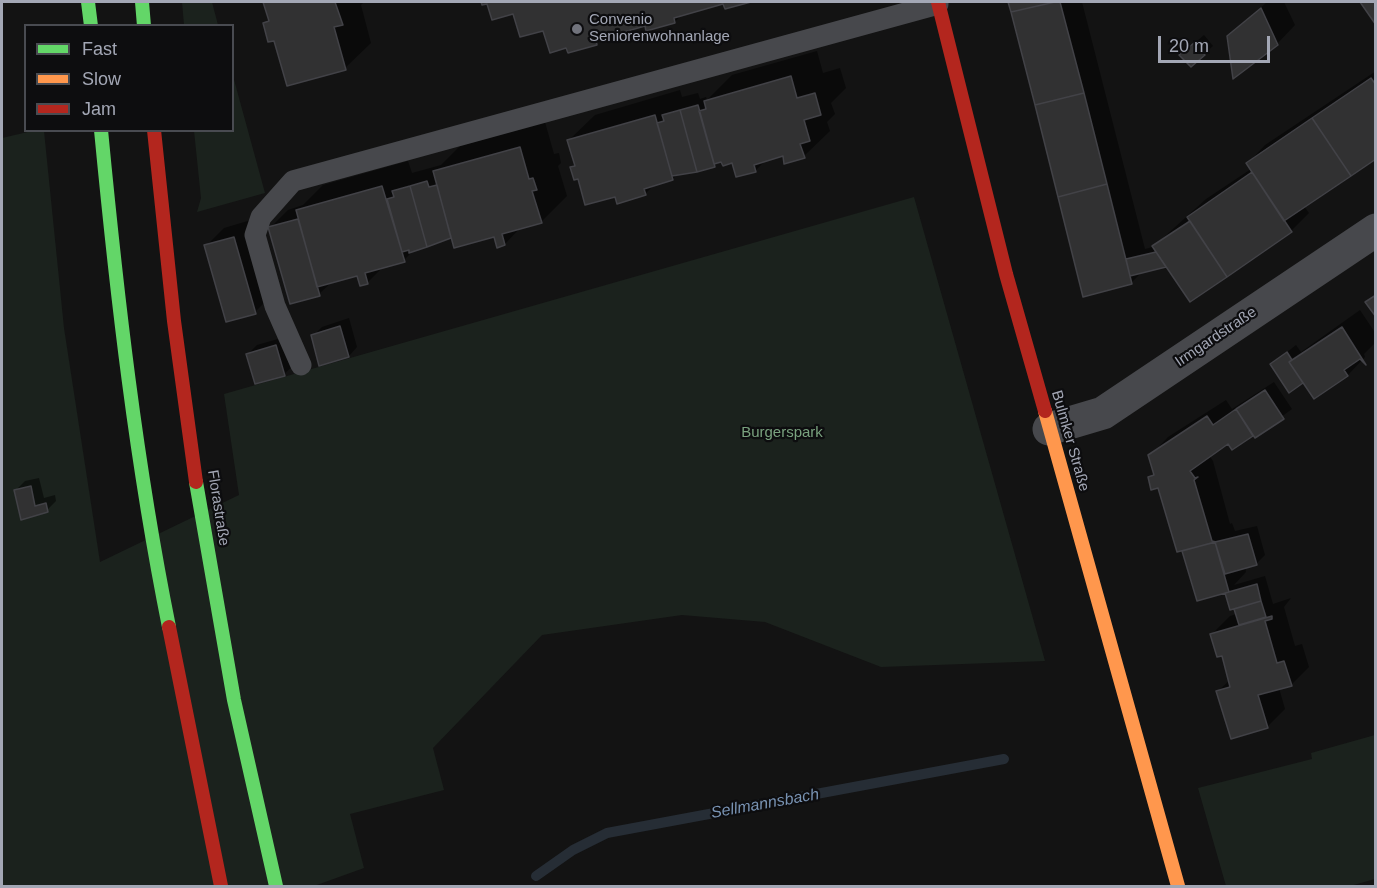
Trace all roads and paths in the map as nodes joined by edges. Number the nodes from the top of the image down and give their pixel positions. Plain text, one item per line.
1 (88, 2) edge
2 (142, 2) edge
3 (938, 3) edge
4 (91, 24) edge
5 (144, 24) edge
6 (101, 132) edge
7 (154, 132) edge
8 (1376, 230) edge
9 (301, 365) dead end
10 (1049, 429) junction
11 (221, 886) edge
12 (276, 886) edge
13 (1178, 886) edge

1 - 4 main road
2 - 5 main road
3 - 9 lane
3 - 10 main road, Bulmker Straße
6 - 11 main road
7 - 12 main road, Florastraße
8 - 10 street, Irmgardstraße
10 - 13 main road, Bulmker Straße

